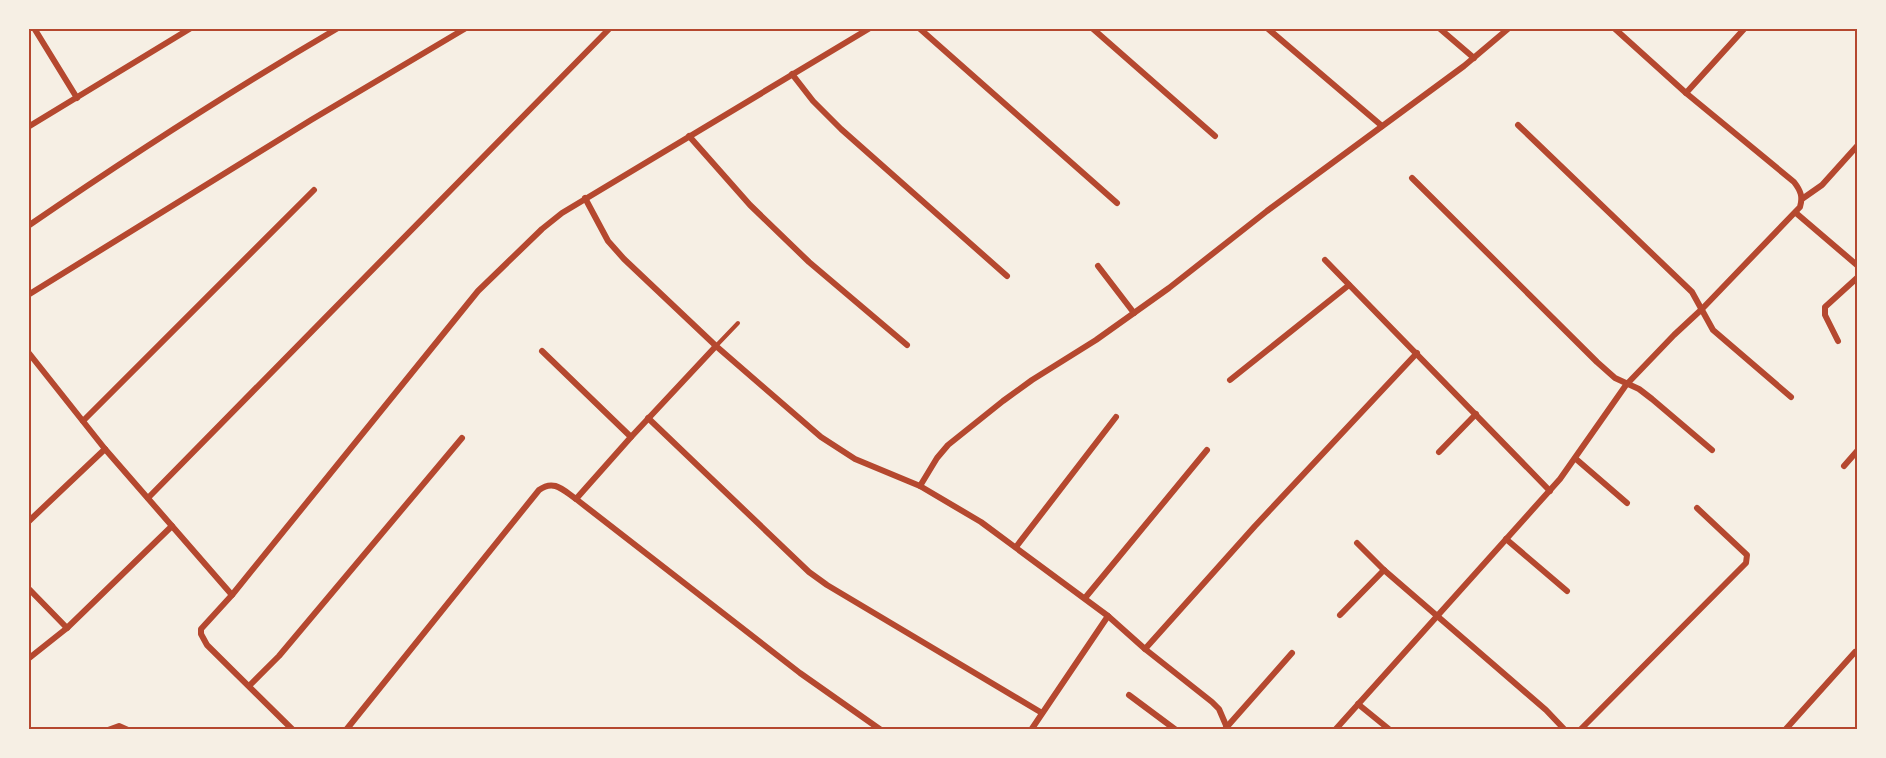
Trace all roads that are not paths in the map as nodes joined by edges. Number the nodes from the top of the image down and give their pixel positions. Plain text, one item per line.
1 (34, 28) edge
2 (191, 28) edge
3 (338, 28) edge
4 (466, 28) edge
5 (610, 28) edge
6 (870, 28) edge
7 (919, 28) edge
8 (1092, 28) edge
9 (1267, 28) edge
10 (1439, 28) edge
11 (1509, 28) edge
12 (1614, 28) edge
13 (1745, 28) edge
14 (1474, 58) junction
15 (792, 74) junction
16 (1686, 93) junction
17 (77, 98) junction
18 (1518, 125) dead end
19 (1382, 126) junction
20 (28, 127) edge
21 (688, 136) junction
22 (1215, 136) dead end
23 (1857, 145) edge
24 (1412, 178) dead end
25 (314, 189) dead end
26 (585, 198) junction
27 (1802, 199) junction
28 (1117, 203) dead end
29 (1796, 213) junction
30 (28, 226) edge
31 (1325, 260) dead end
32 (1098, 266) dead end
33 (1857, 266) edge
34 (1007, 276) dead end
35 (1857, 277) edge
36 (1349, 285) junction
37 (28, 295) edge
38 (1702, 309) junction
39 (1134, 313) junction
40 (738, 323) dead end
41 (1838, 342) dead end
42 (907, 345) dead end
43 (716, 346) junction
44 (542, 351) dead end
45 (28, 352) edge
46 (1417, 353) junction
47 (1230, 380) dead end
48 (1626, 384) junction
49 (1791, 397) dead end
50 (1476, 414) junction
51 (1116, 417) dead end
52 (648, 418) junction
53 (83, 421) junction
54 (631, 437) junction
55 (462, 438) dead end
56 (105, 449) junction
57 (1207, 450) dead end
58 (1712, 450) dead end
59 (1857, 450) edge
60 (1439, 452) dead end
61 (1576, 459) junction
62 (1844, 466) dead end
63 (920, 486) junction
64 (1550, 491) junction
65 (148, 498) junction
66 (576, 499) junction
67 (1627, 502) dead end
68 (1697, 508) dead end
69 (28, 522) edge
70 (172, 526) junction
71 (1506, 539) junction
72 (1357, 543) dead end
73 (1016, 547) junction
74 (1384, 570) junction
75 (28, 588) edge
76 (1567, 591) dead end
77 (232, 595) junction
78 (1085, 598) junction
79 (1341, 615) dead end
80 (1436, 615) junction
81 (1108, 616) junction
82 (67, 628) junction
83 (1145, 649) junction
84 (1855, 652) dead end
85 (1292, 653) dead end
86 (28, 659) edge
87 (249, 686) junction
88 (1129, 695) dead end
89 (1358, 704) junction
90 (1042, 713) junction
91 (108, 729) edge
92 (128, 729) edge
93 (293, 729) edge
94 (346, 729) edge
95 (881, 729) edge
96 (1031, 729) edge
97 (1176, 729) edge
98 (1226, 729) edge
99 (1335, 729) edge
100 (1390, 729) edge
101 (1565, 729) edge
102 (1580, 729) edge
103 (1785, 729) edge

1 - 17 street
2 - 17 street
3 - 30 street
4 - 37 street
5 - 65 street
6 - 15 street
7 - 28 street
8 - 22 street
9 - 19 street
10 - 14 street
11 - 14 street
12 - 16 street
13 - 16 street
14 - 19 street
15 - 21 street
15 - 34 street
16 - 27 street
17 - 20 street
18 - 38 street
19 - 39 street
21 - 26 street
21 - 42 street
23 - 27 street
24 - 48 street
25 - 53 street
26 - 43 street
26 - 77 street
27 - 29 street
29 - 33 street
29 - 38 street
31 - 36 street
32 - 39 street
35 - 41 street
36 - 46 street
36 - 47 street
38 - 48 street
38 - 49 street
39 - 63 street
40 - 43 lane
43 - 52 street
43 - 63 street
44 - 54 street
45 - 53 street
46 - 50 street
46 - 83 street
48 - 58 street
48 - 61 street
50 - 60 street
50 - 64 street
51 - 73 street
52 - 54 street
52 - 90 street
53 - 56 street
54 - 66 street
55 - 87 street
56 - 65 street
56 - 69 street
57 - 78 street
59 - 62 street
61 - 64 street
61 - 67 street
63 - 73 street
64 - 71 street
65 - 70 street
66 - 94 street
66 - 95 street
68 - 102 street
70 - 77 street
70 - 82 street
71 - 76 street
71 - 80 street
72 - 74 street
73 - 78 street
74 - 79 street
74 - 80 street
75 - 82 street
77 - 87 street
78 - 81 street
80 - 89 street
80 - 101 street
81 - 83 street
81 - 90 street
82 - 86 street
83 - 98 street
84 - 103 street
85 - 98 street
87 - 93 street
88 - 97 street
89 - 99 street
89 - 100 street
90 - 96 street
91 - 92 street

